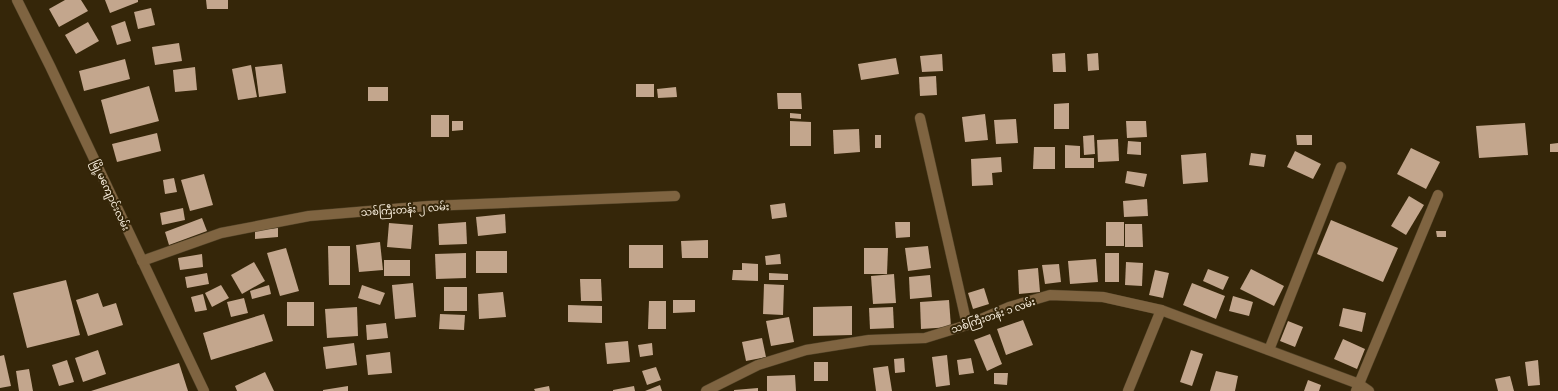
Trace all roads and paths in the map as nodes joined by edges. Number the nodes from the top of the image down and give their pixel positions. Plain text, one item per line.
1 (17, 0) edge
2 (920, 118) dead end
3 (1341, 167) dead end
4 (1438, 195) dead end
5 (674, 196) dead end
6 (142, 260) junction
7 (1162, 310) junction
8 (967, 325) junction
9 (1269, 350) junction
10 (1357, 388) edge
11 (204, 391) edge
12 (706, 391) edge
13 (1128, 391) edge
14 (1369, 391) edge

1 - 6 street, မြို့မကျောင်းလမ်း
2 - 8 street
3 - 9 street
4 - 10 street
5 - 6 street, သစ်ကြီးတန်း ၂ လမ်း
6 - 11 street, မြို့မကျောင်းလမ်း
7 - 8 street, သစ်ကြီးတန်း ၁ လမ်း
7 - 9 street, သစ်ကြီးတန်း ၁ လမ်း
7 - 13 street
8 - 12 street, သစ်ကြီးတန်း ၁ လမ်း
9 - 10 street, သစ်ကြီးတန်း ၁ လမ်း
10 - 14 street, သစ်ကြီးတန်း ၁ လမ်း

